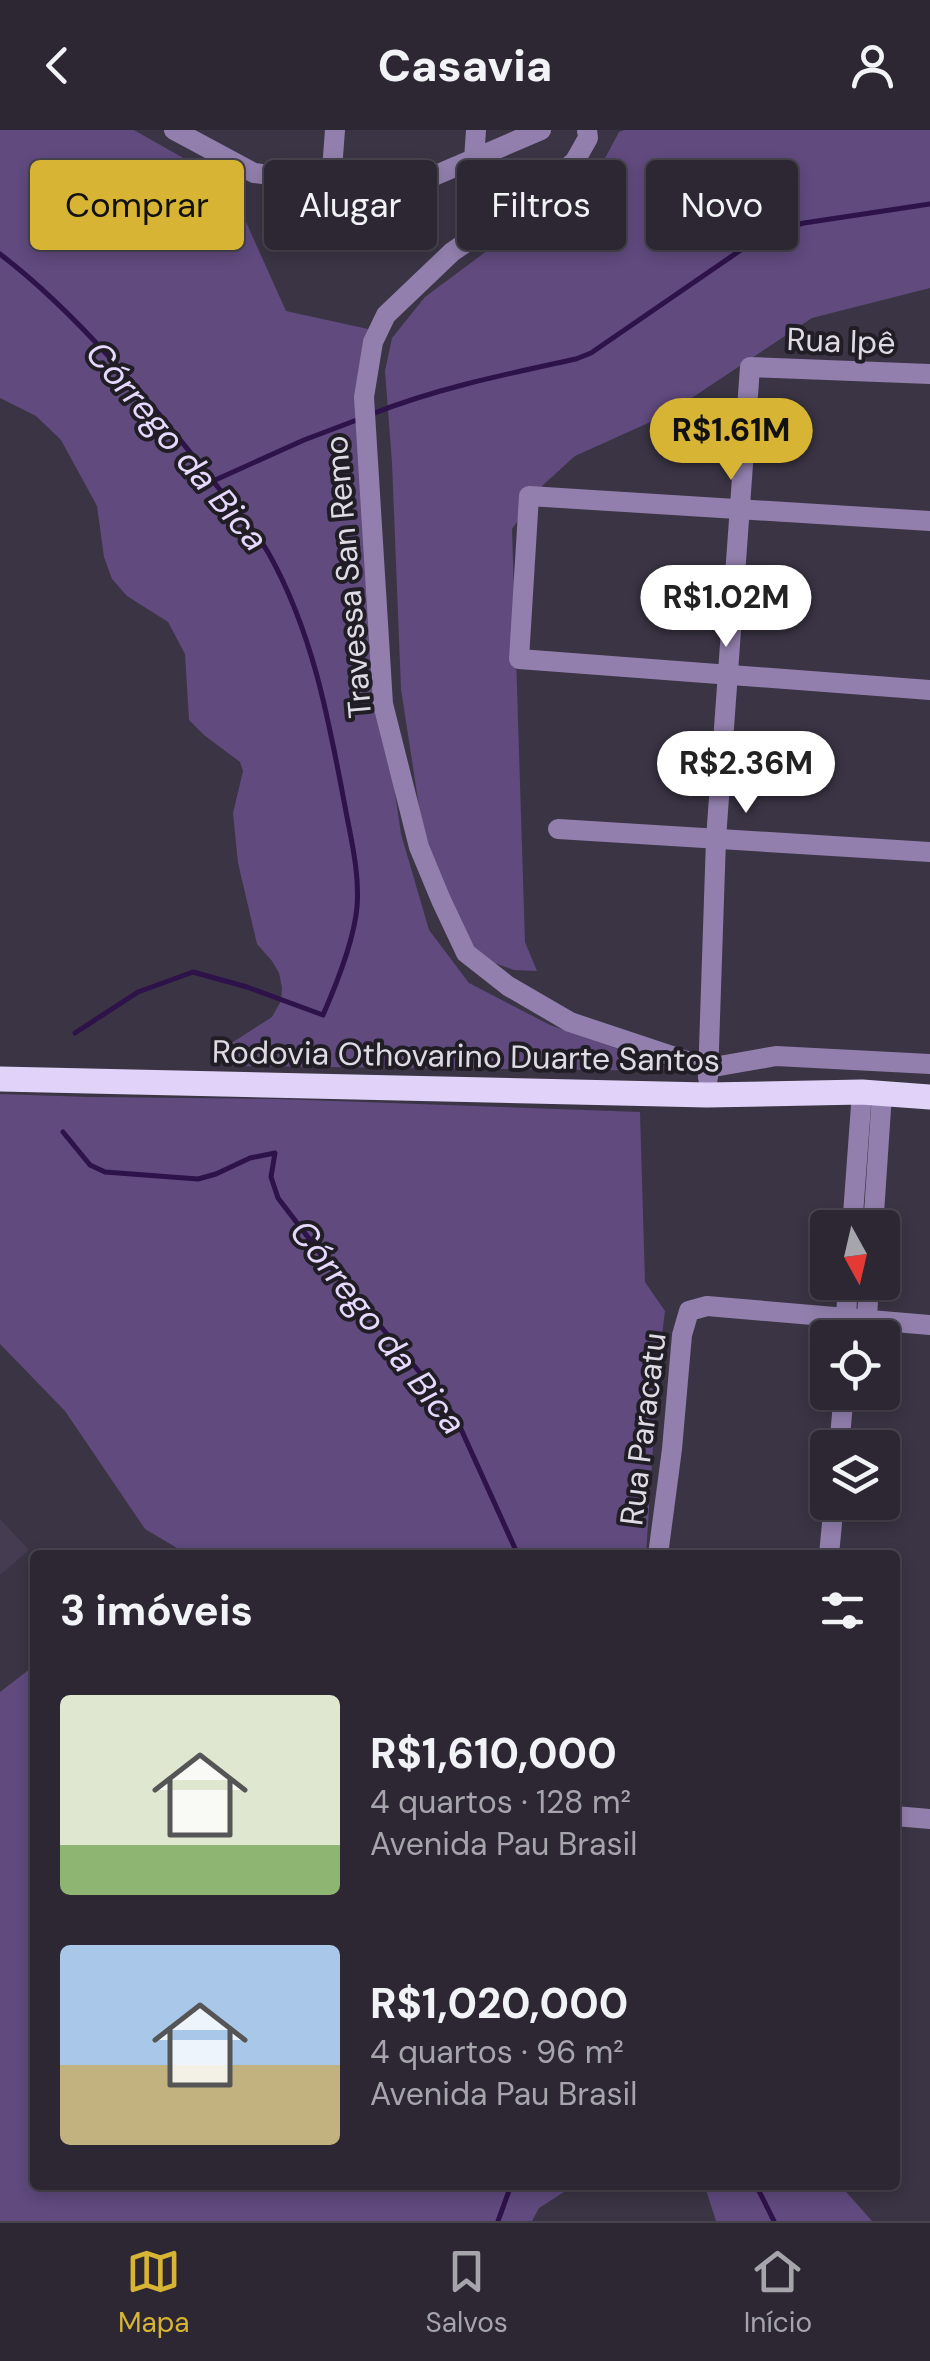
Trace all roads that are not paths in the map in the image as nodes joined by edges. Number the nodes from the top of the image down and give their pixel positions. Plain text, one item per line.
1 (174, 130) edge
2 (335, 130) edge
3 (476, 130) edge
4 (541, 130) edge
5 (587, 130) edge
6 (198, 136) edge
7 (333, 160) edge
8 (474, 160) joint
9 (264, 175) edge
10 (930, 374) edge
11 (738, 508) junction
12 (930, 521) edge
13 (726, 675) junction
14 (930, 690) edge
15 (558, 829) dead end
16 (716, 839) junction
17 (930, 852) edge
18 (930, 1064) edge
19 (708, 1068) junction
20 (0, 1079) edge
21 (872, 1093) junction
22 (708, 1095) junction
23 (930, 1097) edge
24 (855, 1210) edge
25 (873, 1210) edge
26 (827, 1320) edge
27 (900, 1324) edge
28 (930, 1325) edge
29 (832, 1520) edge
30 (659, 1550) edge
31 (829, 1550) edge
32 (900, 1816) edge
33 (930, 1819) edge

1 - 6 street
2 - 7 street
3 - 8 street
4 - 8 street
5 - 19 street, Travessa San Remo
6 - 9 street
10 - 11 street, Rua Ipê
11 - 12 street
11 - 13 street
11 - 13 street
13 - 14 street
13 - 16 street
15 - 16 street
16 - 17 street
16 - 19 street
18 - 19 street, Rodovia Othovarino Duarte Santos
19 - 22 street
20 - 22 main road, Rodovia Othovarino Duarte Santos
21 - 22 main road, Rodovia Othovarino Duarte Santos
21 - 23 main road, Rodovia Othovarino Duarte Santos
21 - 24 street
21 - 25 street
26 - 30 street, Rua Paracatu
27 - 28 street
29 - 31 street
32 - 33 street

